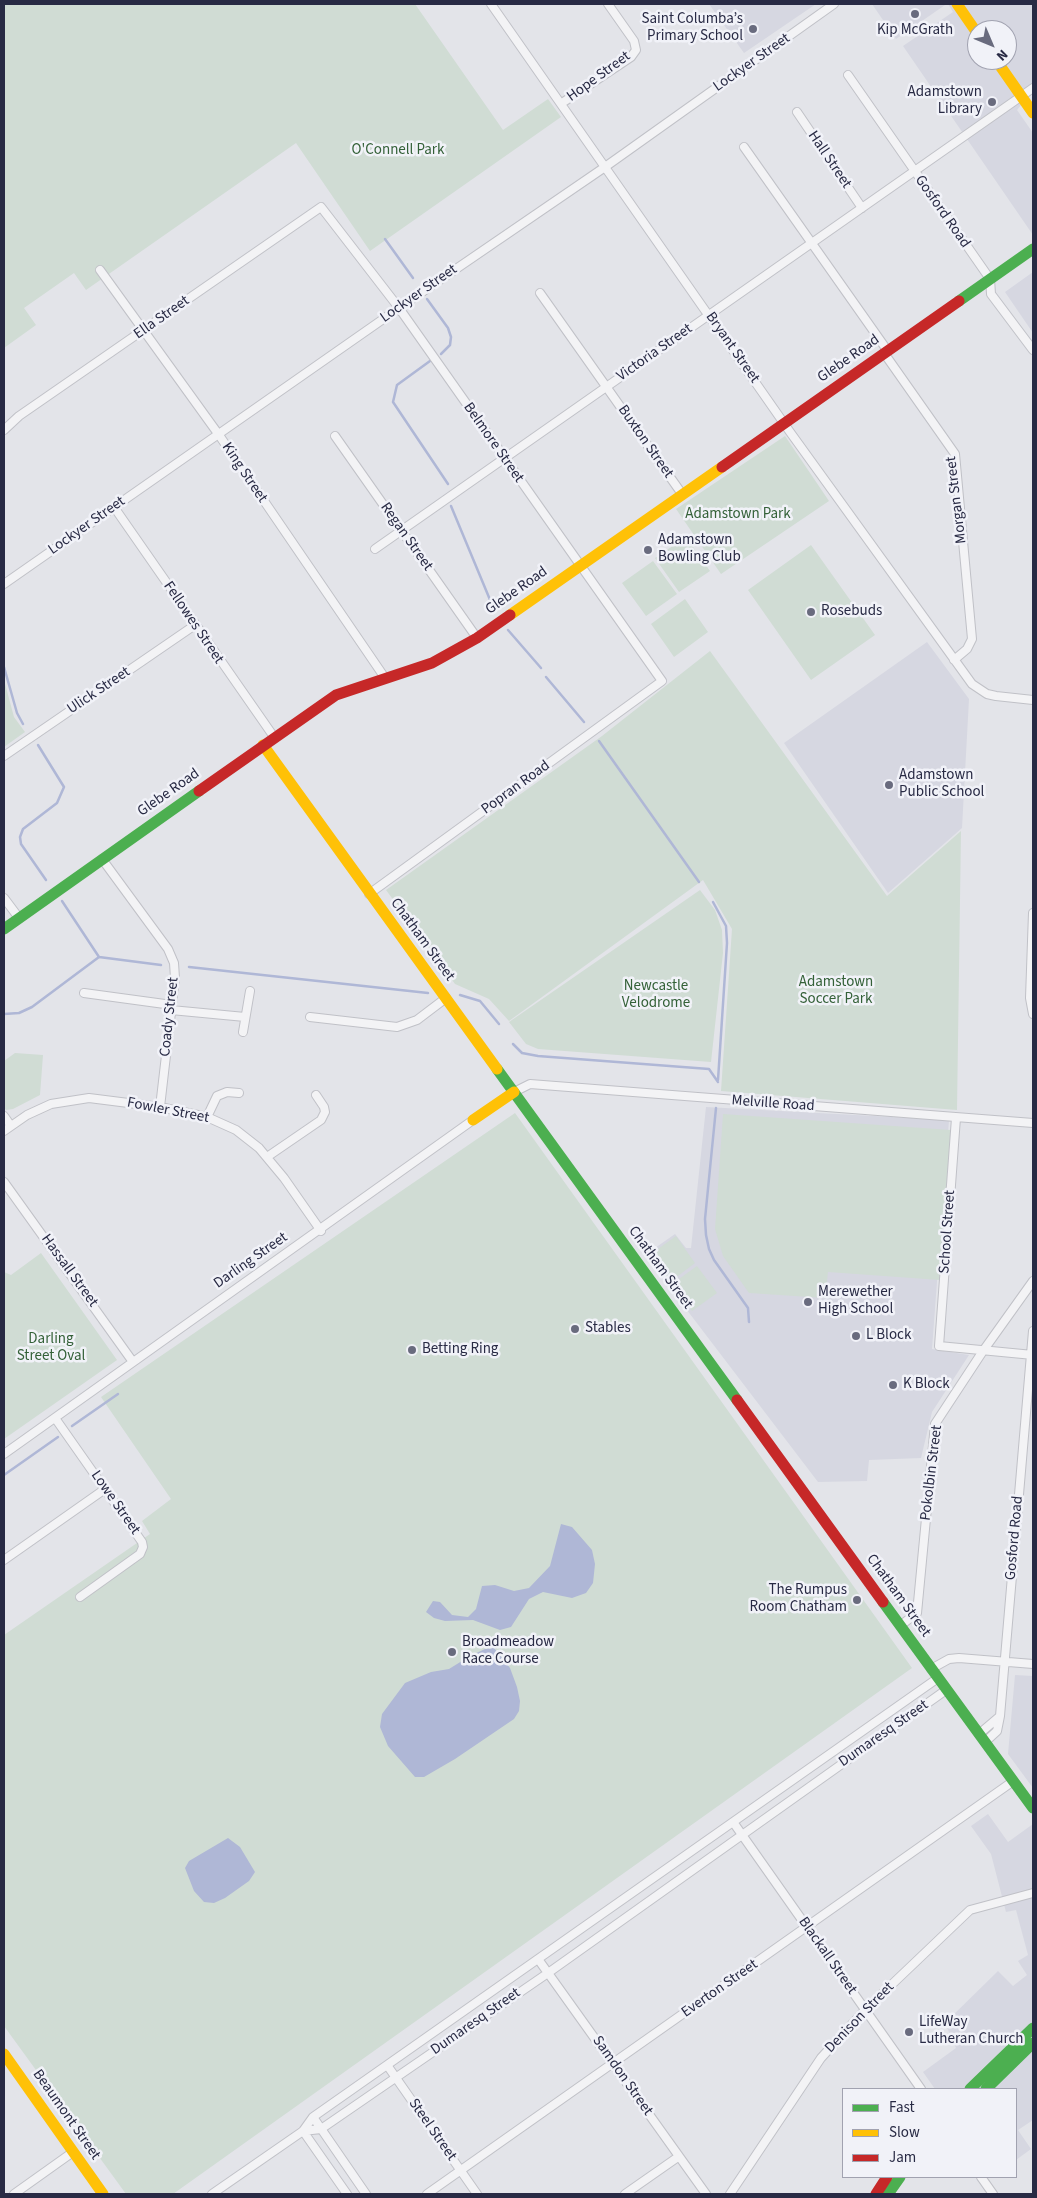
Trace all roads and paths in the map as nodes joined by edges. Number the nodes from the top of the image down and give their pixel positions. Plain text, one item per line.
1 (491, 4) edge
2 (608, 4) edge
3 (834, 4) edge
4 (957, 4) edge
5 (968, 20) edge
6 (1003, 70) edge
7 (848, 75) dead end
8 (1033, 88) edge
9 (1021, 96) junction
10 (562, 104) junction
11 (796, 112) dead end
12 (1033, 113) edge
13 (744, 147) dead end
14 (605, 167) junction
15 (914, 172) junction
16 (321, 207) joint
17 (862, 208) junction
18 (812, 244) junction
19 (1033, 249) edge
20 (100, 270) dead end
21 (990, 279) junction
22 (540, 293) dead end
23 (398, 308) junction
24 (709, 316) junction
25 (144, 330) junction
26 (1033, 350) edge
27 (885, 352) junction
28 (607, 387) junction
29 (784, 423) junction
30 (4, 430) edge
31 (219, 435) junction
32 (335, 436) dead end
33 (504, 459) junction
34 (682, 494) junction
35 (114, 507) junction
36 (401, 530) junction
37 (375, 549) dead end
38 (580, 566) junction
39 (4, 584) edge
40 (195, 625) junction
41 (477, 638) junction
42 (954, 660) junction
43 (384, 678) junction
44 (662, 681) joint
45 (1033, 700) edge
46 (274, 737) junction
47 (262, 745) junction
48 (4, 756) edge
49 (102, 859) junction
50 (369, 894) junction
51 (4, 898) edge
52 (1033, 913) edge
53 (19, 918) junction
54 (4, 929) edge
55 (1033, 938) edge
56 (250, 991) dead end
57 (84, 993) dead end
58 (446, 998) junction
59 (172, 1007) junction
60 (1033, 1014) edge
61 (245, 1017) junction
62 (310, 1017) dead end
63 (243, 1032) dead end
64 (514, 1092) junction
65 (239, 1093) dead end
66 (316, 1095) dead end
67 (160, 1108) junction
68 (4, 1116) edge
69 (207, 1117) junction
70 (956, 1118) junction
71 (474, 1120) joint
72 (1033, 1123) edge
73 (11, 1126) junction
74 (4, 1131) edge
75 (267, 1158) junction
76 (4, 1182) edge
77 (320, 1231) junction
78 (1033, 1281) edge
79 (1033, 1331) edge
80 (983, 1351) junction
81 (1032, 1355) edge
82 (133, 1362) junction
83 (55, 1418) junction
84 (4, 1454) edge
85 (105, 1489) junction
86 (4, 1560) edge
87 (80, 1597) dead end
88 (901, 1626) junction
89 (1005, 1662) junction
90 (1033, 1664) edge
91 (934, 1674) junction
92 (946, 1690) junction
93 (982, 1738) junction
94 (812, 1766) junction
95 (821, 1778) junction
96 (1012, 1782) junction
97 (1033, 1808) edge
98 (733, 1822) junction
99 (742, 1834) junction
100 (636, 1892) junction
101 (1033, 1893) edge
102 (645, 1904) junction
103 (807, 1927) junction
104 (538, 1959) junction
105 (548, 1973) junction
106 (865, 2010) junction
107 (1033, 2028) edge
108 (1033, 2045) edge
109 (5, 2059) edge
110 (614, 2064) junction
111 (387, 2066) junction
112 (395, 2078) junction
113 (920, 2088) edge
114 (971, 2088) edge
115 (987, 2088) edge
116 (313, 2118) junction
117 (321, 2130) junction
118 (303, 2131) junction
119 (73, 2152) junction
120 (678, 2157) junction
121 (461, 2171) junction
122 (886, 2178) edge
123 (899, 2178) edge
124 (982, 2178) edge
125 (879, 2193) edge
126 (14, 2194) edge
127 (103, 2194) edge
128 (212, 2194) edge
129 (347, 2194) edge
130 (366, 2194) edge
131 (427, 2194) edge
132 (477, 2194) edge
133 (625, 2194) edge
134 (706, 2194) edge
135 (730, 2194) edge
136 (993, 2194) edge

1 - 10 street, Bryant Street
2 - 10 street, Hope Street
3 - 14 street, Lockyer Street
4 - 5 main road
6 - 9 main road
7 - 15 street, Gosford Road
8 - 9 street, Victoria Street
9 - 12 main road
9 - 15 street, Victoria Street
10 - 14 street, Bryant Street
11 - 17 street, Hall Street
13 - 18 street, Morgan Street
14 - 23 street, Lockyer Street
14 - 24 street, Bryant Street
15 - 17 street, Victoria Street
15 - 21 street, Gosford Road
16 - 23 street, Belmore Street
16 - 25 street, Ella Street
17 - 18 street, Victoria Street
18 - 24 street, Victoria Street
18 - 27 street, Morgan Street
19 - 21 main road, Glebe Road
20 - 25 street, King Street
21 - 26 street, Gosford Road
21 - 27 main road, Glebe Road
22 - 28 street, Buxton Street
23 - 31 street, Lockyer Street
23 - 33 street, Belmore Street
24 - 28 street, Victoria Street
24 - 29 street, Bryant Street
25 - 30 street, Ella Street
25 - 31 street, King Street
27 - 29 main road, Glebe Road
27 - 42 street, Morgan Street
28 - 33 street, Victoria Street
28 - 34 street, Buxton Street
29 - 34 main road, Glebe Road
29 - 42 street, Bryant Street
31 - 35 street, Lockyer Street
31 - 43 street, King Street
32 - 36 street, Regan Street
33 - 36 street, Victoria Street
33 - 38 street, Belmore Street
34 - 38 main road, Glebe Road
35 - 39 street, Lockyer Street
35 - 40 street, Fellowes Street
36 - 37 street, Victoria Street
36 - 41 street, Regan Street
38 - 41 main road, Glebe Road
38 - 44 street, Belmore Street
40 - 46 street, Fellowes Street
40 - 48 street, Ulick Street
41 - 43 main road, Glebe Road
42 - 45 street, Bryant Street
43 - 46 main road, Glebe Road
44 - 50 street, Popran Road
46 - 47 main road, Glebe Road
47 - 49 main road, Glebe Road
47 - 50 main road, Chatham Street
49 - 53 main road, Glebe Road
49 - 59 street, Coady Street
50 - 58 main road, Chatham Street
51 - 53 street
52 - 55 street
53 - 54 main road, Glebe Road
55 - 60 street
56 - 61 street
57 - 59 street
58 - 62 street
58 - 64 main road, Chatham Street
59 - 61 street
59 - 67 street, Coady Street
61 - 63 street
64 - 70 street, Melville Road
64 - 71 main road, Darling Street
64 - 88 main road, Chatham Street
65 - 69 street
66 - 75 street
67 - 69 street, Fowler Street
67 - 73 street, Fowler Street
68 - 73 street
69 - 75 street, Fowler Street
70 - 72 street, Melville Road
70 - 80 street, School Street
71 - 77 street, Darling Street
73 - 74 street, Fowler Street
75 - 77 street, Fowler Street
76 - 82 street, Hassall Street
77 - 82 street, Darling Street
78 - 80 street, Pokolbin Street
79 - 81 street, Gosford Road
80 - 81 street
80 - 88 street, Pokolbin Street
81 - 89 street, Gosford Road
82 - 83 street, Darling Street
83 - 84 street, Darling Street
83 - 85 street, Lowe Street
85 - 86 street
85 - 87 street, Lowe Street
88 - 91 main road, Chatham Street
89 - 90 street, Dumaresq Street
89 - 91 street, Dumaresq Street
89 - 93 street, Gosford Road
91 - 92 main road, Chatham Street
91 - 94 street, Dumaresq Street
92 - 93 main road, Chatham Street
92 - 95 street, Dumaresq Street
93 - 96 main road, Chatham Street
94 - 95 street
94 - 98 street, Dumaresq Street
95 - 99 street, Dumaresq Street
96 - 97 main road, Chatham Street
96 - 103 street, Everton Street
98 - 99 street, Blackall Street
98 - 100 street, Dumaresq Street
99 - 102 street, Dumaresq Street
99 - 103 street, Blackall Street
100 - 102 street
100 - 104 street, Dumaresq Street
101 - 106 street, Denison Street
102 - 105 street, Dumaresq Street
103 - 106 street, Blackall Street
103 - 110 street, Everton Street
104 - 105 street, Samdon Street
104 - 111 street, Dumaresq Street
105 - 110 street, Samdon Street
105 - 112 street, Dumaresq Street
106 - 113 street, Blackall Street
106 - 135 street, Denison Street
107 - 114 main road
108 - 115 main road
109 - 119 main road, Beaumont Street
110 - 120 street, Samdon Street
110 - 121 street, Everton Street
111 - 112 street, Steel Street
111 - 116 street, Dumaresq Street
112 - 117 street, Dumaresq Street
112 - 121 street, Steel Street
116 - 117 street
116 - 118 street, Dumaresq Street
117 - 118 street
117 - 130 street
118 - 128 street, Dumaresq Street
118 - 129 street
119 - 126 street
119 - 127 main road, Beaumont Street
120 - 133 street
120 - 134 street, Samdon Street
121 - 131 street, Everton Street
121 - 132 street, Steel Street
122 - 125 main road
123 - 125 main road
124 - 136 street

